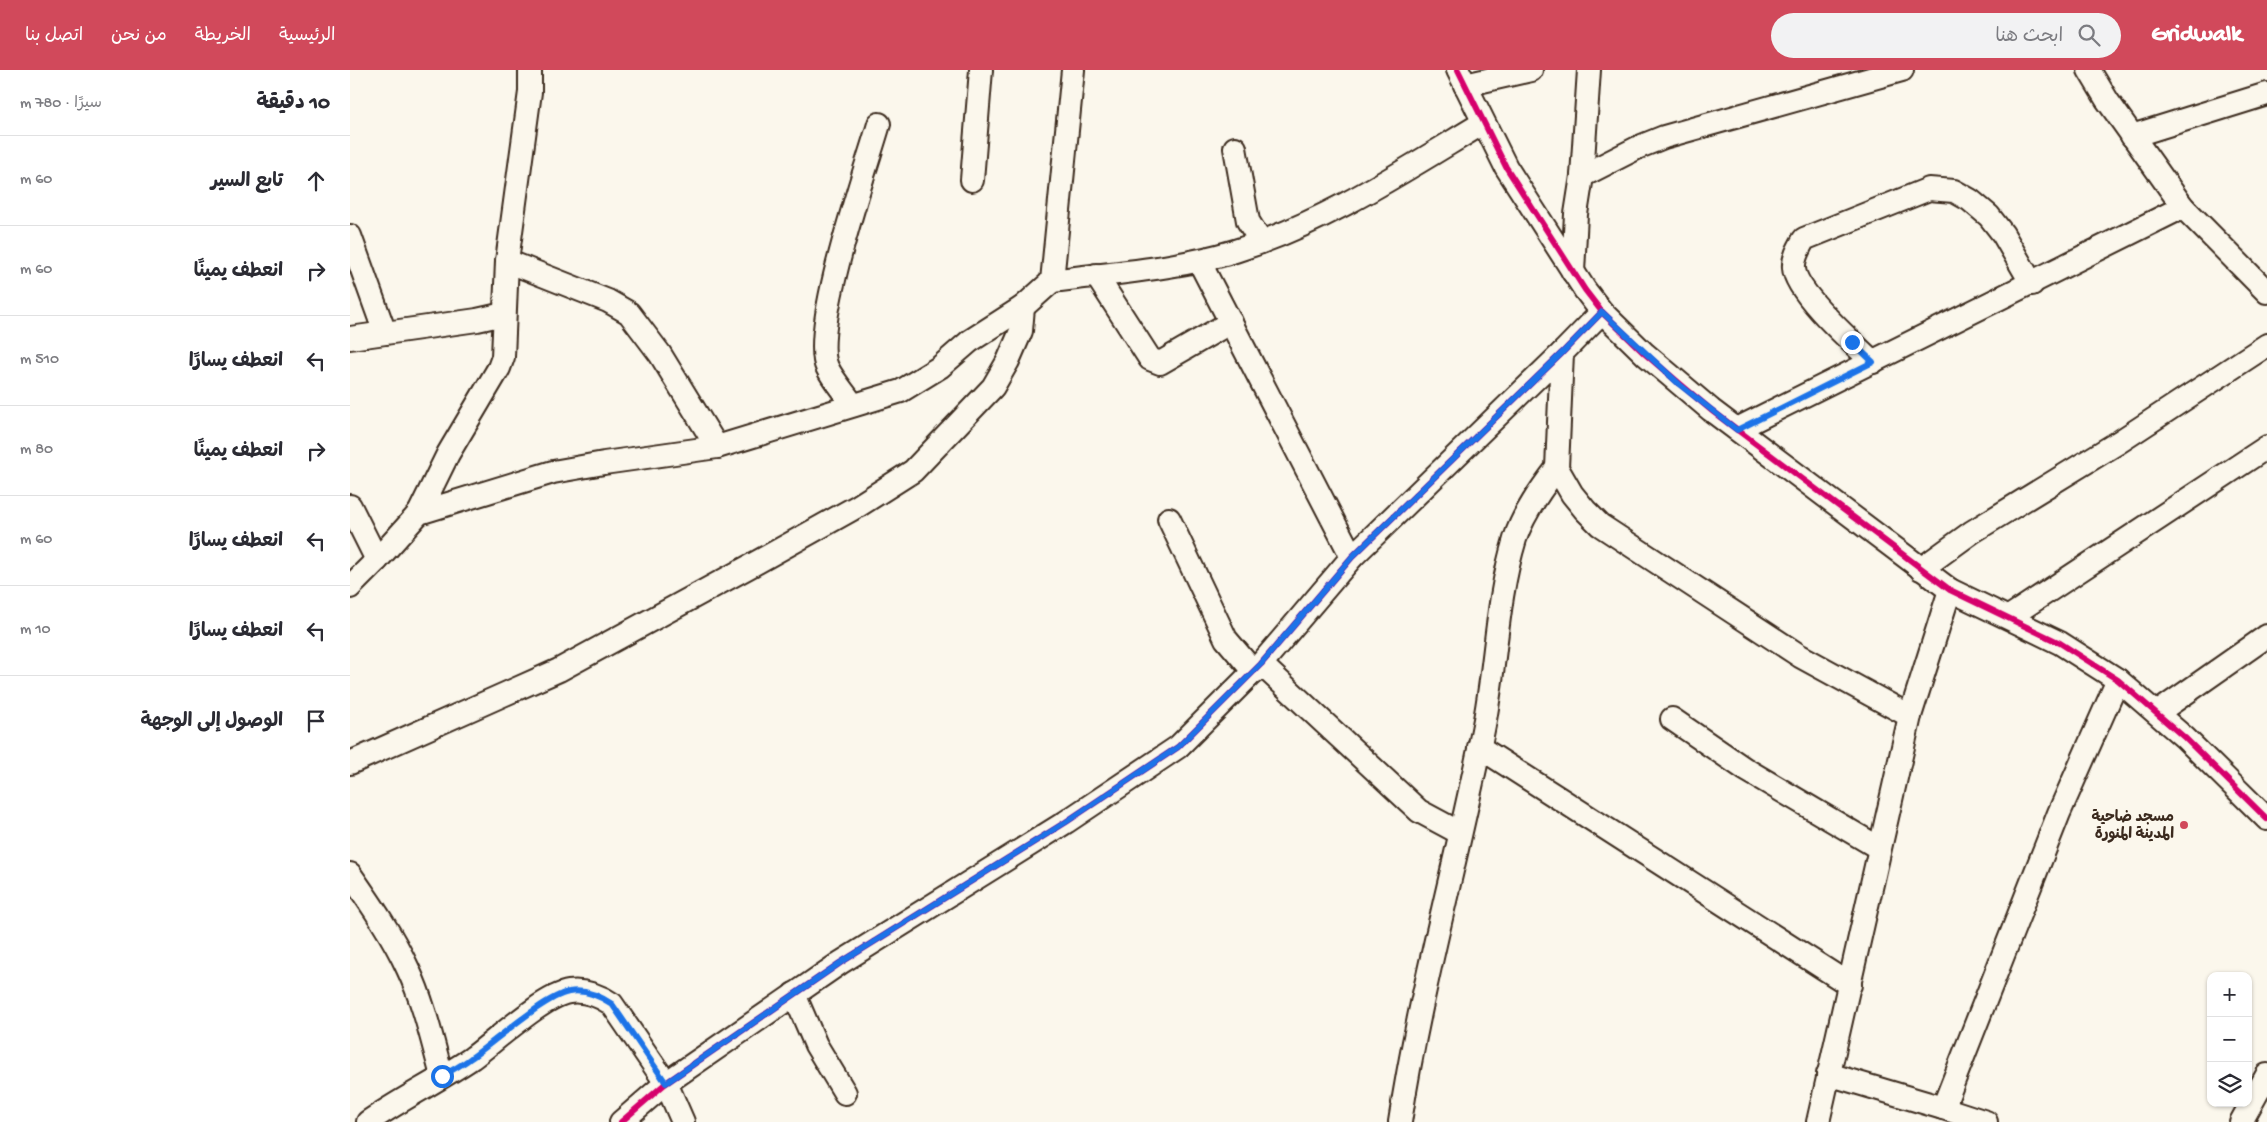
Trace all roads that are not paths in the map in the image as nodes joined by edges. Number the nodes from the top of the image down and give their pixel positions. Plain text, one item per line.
1 (530, 70) edge
2 (981, 70) edge
3 (1074, 70) edge
4 (1531, 70) edge
5 (1590, 70) edge
6 (1902, 70) edge
7 (2089, 70) edge
8 (1461, 77) edge
9 (2267, 94) edge
10 (1483, 123) junction
11 (879, 124) dead end
12 (2132, 136) junction
13 (1235, 148) dead end
14 (1582, 176) junction
15 (972, 180) dead end
16 (2183, 207) junction
17 (350, 236) edge
18 (1261, 242) junction
19 (507, 261) junction
20 (1199, 261) junction
21 (2258, 269) edge
22 (1573, 272) junction
23 (1096, 275) junction
24 (1052, 281) junction
25 (2032, 284) junction
26 (2267, 292) edge
27 (1022, 307) junction
28 (1602, 312) junction
29 (504, 314) junction
30 (1231, 322) junction
31 (385, 333) junction
32 (350, 338) edge
33 (2267, 345) edge
34 (1562, 353) junction
35 (1873, 362) junction
36 (853, 405) junction
37 (1737, 430) junction
38 (717, 447) junction
39 (2267, 447) edge
40 (1557, 468) junction
41 (350, 506) edge
42 (419, 513) junction
43 (1169, 520) dead end
44 (1352, 557) junction
45 (378, 560) junction
46 (1921, 569) junction
47 (350, 586) edge
48 (1950, 590) junction
49 (2009, 617) junction
50 (2267, 636) edge
51 (1258, 668) junction
52 (2118, 680) junction
53 (2157, 713) junction
54 (1910, 716) junction
55 (1672, 719) dead end
56 (1479, 747) junction
57 (350, 763) edge
58 (2267, 819) edge
59 (1460, 833) junction
60 (1879, 848) junction
61 (350, 874) edge
62 (1850, 985) junction
63 (794, 994) junction
64 (1828, 1074) junction
65 (2267, 1075) edge
66 (442, 1076) junction
67 (666, 1083) junction
68 (845, 1093) dead end
69 (1943, 1108) junction
70 (368, 1122) edge
71 (621, 1122) edge
72 (683, 1122) edge
73 (1400, 1122) edge
74 (1818, 1122) edge
75 (1986, 1122) edge
76 (2241, 1122) edge

1 - 19 street
2 - 15 street
3 - 24 street
4 - 8 street
5 - 14 street
6 - 14 street
7 - 12 street
8 - 10 street
9 - 12 street
10 - 18 street
10 - 22 street
11 - 36 street
12 - 16 street
13 - 18 street
14 - 22 street
16 - 21 street
16 - 25 street
17 - 31 street
18 - 20 street
19 - 29 street
19 - 38 street
20 - 23 street
20 - 30 street
21 - 26 street
22 - 28 street
23 - 24 street
23 - 30 street
24 - 27 street
25 - 35 street
25 - 35 street
27 - 36 street
27 - 57 street
28 - 34 street
28 - 37 street
29 - 31 street
29 - 42 street
30 - 44 street
31 - 32 street
33 - 46 street
34 - 40 street
34 - 44 street
35 - 37 street
36 - 38 street
37 - 46 street
38 - 42 street
39 - 49 street
40 - 54 street
40 - 56 street
41 - 45 street
42 - 45 street
43 - 51 street
44 - 51 street
45 - 47 street
46 - 48 street
48 - 49 street
48 - 54 street
49 - 52 street
50 - 53 street
51 - 59 street
51 - 63 street
52 - 53 street
52 - 69 street
53 - 58 street
54 - 60 street
55 - 60 street
56 - 59 street
56 - 62 street
59 - 73 street
60 - 62 street
61 - 66 street
62 - 64 street
63 - 67 street
63 - 68 street
64 - 69 street
64 - 74 street
65 - 76 street
66 - 67 street
66 - 70 street
67 - 71 street
67 - 72 street
69 - 75 street

